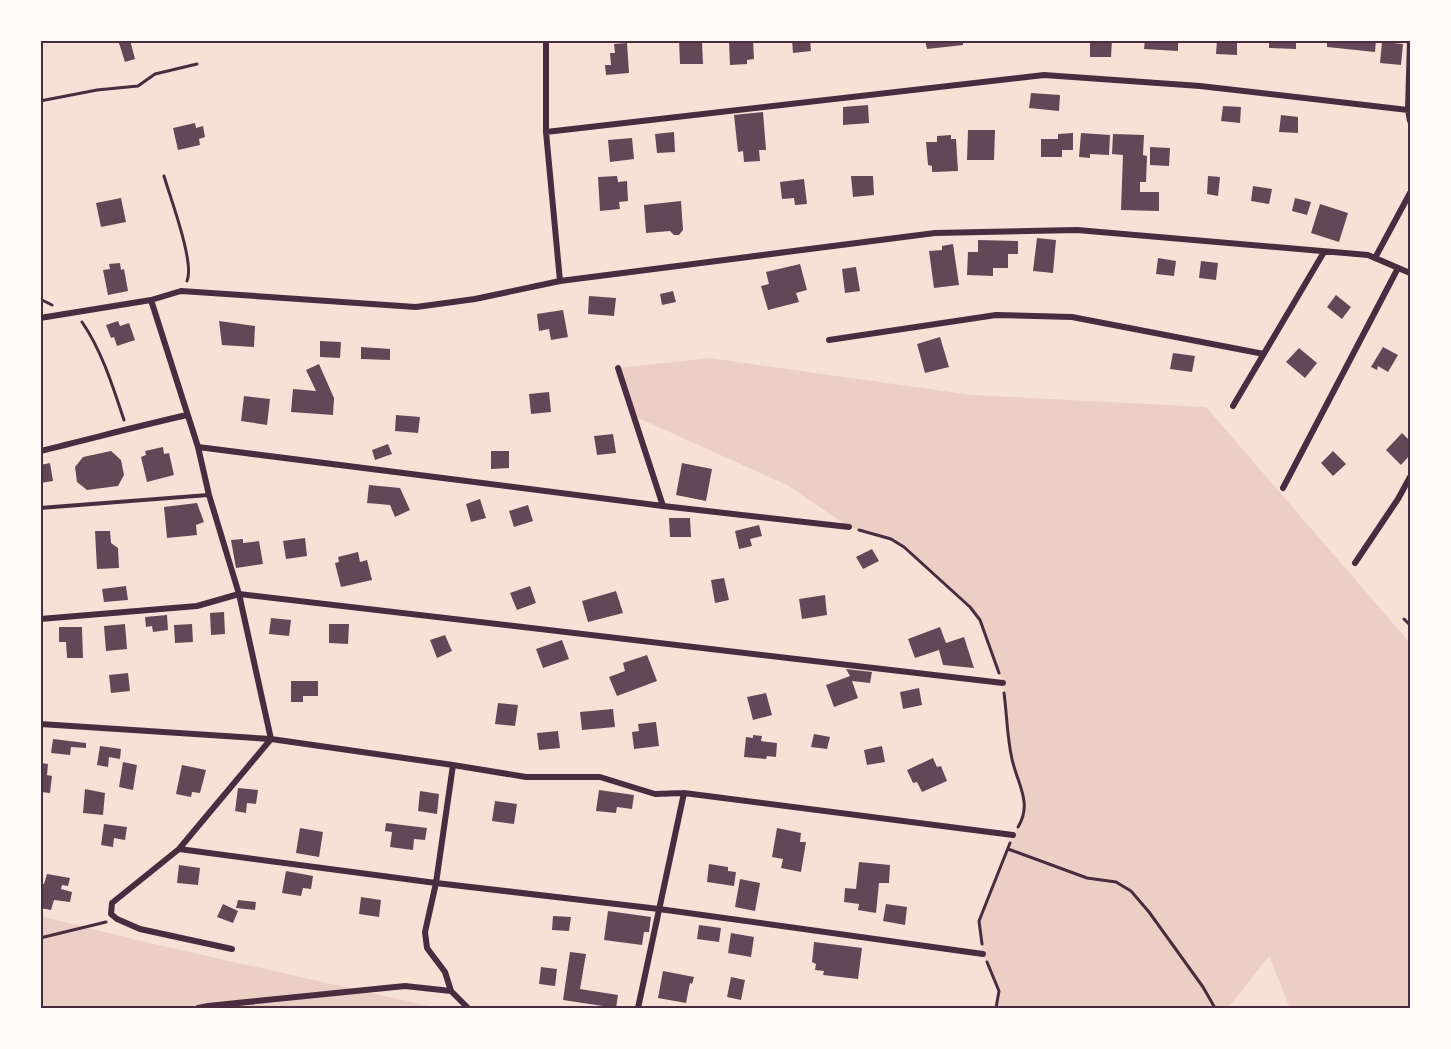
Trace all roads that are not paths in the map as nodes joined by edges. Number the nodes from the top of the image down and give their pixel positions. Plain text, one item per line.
1 (546, 40) edge
2 (1410, 40) edge
3 (1408, 110) junction
4 (1410, 121) edge
5 (546, 132) junction
6 (1410, 193) edge
7 (1324, 252) junction
8 (1375, 258) junction
9 (1398, 268) junction
10 (1410, 273) edge
11 (560, 281) junction
12 (151, 300) junction
13 (40, 318) edge
14 (830, 340) dead end
15 (1263, 354) junction
16 (618, 368) dead end
17 (1233, 406) dead end
18 (188, 415) junction
19 (198, 447) junction
20 (40, 452) edge
21 (1410, 477) edge
22 (1283, 488) dead end
23 (209, 495) junction
24 (663, 506) junction
25 (40, 508) edge
26 (849, 527) road end
27 (1355, 563) dead end
28 (239, 594) junction
29 (40, 619) edge
30 (1003, 683) road end
31 (40, 724) edge
32 (271, 739) junction
33 (453, 765) junction
34 (684, 793) junction
35 (1013, 835) road end
36 (178, 849) junction
37 (436, 883) junction
38 (659, 909) junction
39 (232, 948) dead end
40 (983, 954) road end
41 (451, 991) junction
42 (198, 1008) edge
43 (468, 1008) edge
44 (638, 1008) edge

1 - 5 street
2 - 3 street
3 - 4 street
3 - 5 street
5 - 11 street
6 - 8 street
7 - 8 street
7 - 11 street
7 - 15 street
8 - 9 street
9 - 10 street
9 - 22 street
11 - 12 street
12 - 13 street
12 - 18 street
14 - 15 street
15 - 17 street
16 - 24 street
18 - 19 street
18 - 20 street
19 - 23 street
19 - 24 street
21 - 27 street
23 - 25 lane
23 - 28 street
24 - 26 street
28 - 29 street
28 - 30 street
28 - 32 street
31 - 32 street
32 - 33 street
32 - 36 street
33 - 34 street
33 - 37 street
34 - 35 street
34 - 38 street
36 - 37 street
36 - 39 street
37 - 38 street
37 - 41 street
38 - 40 street
38 - 44 street
41 - 42 street
41 - 43 street

